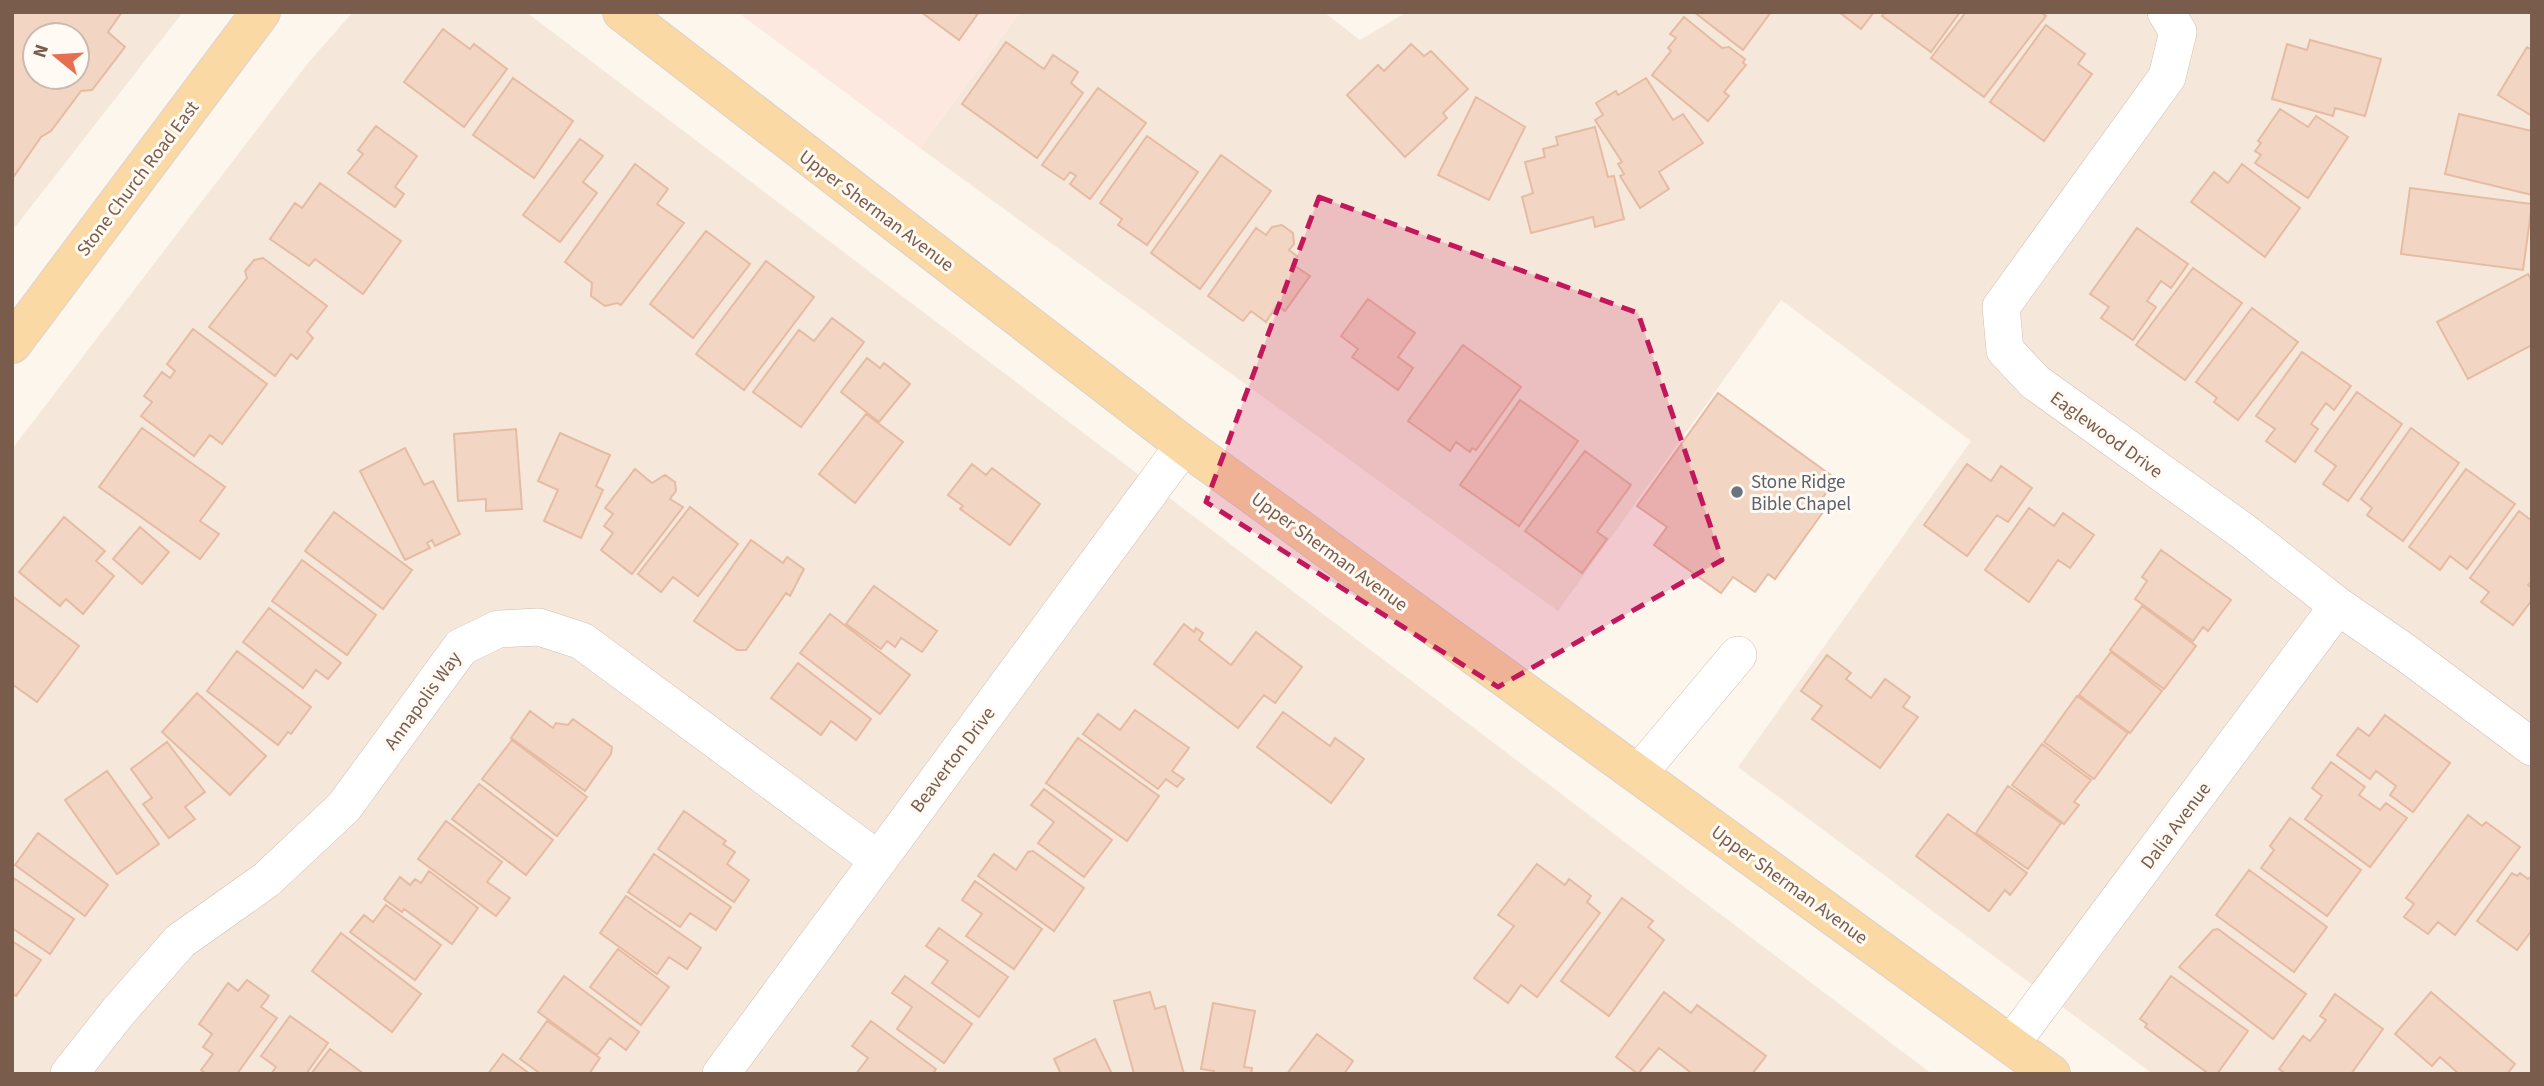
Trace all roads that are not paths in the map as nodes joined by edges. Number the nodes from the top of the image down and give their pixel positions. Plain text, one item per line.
1 (261, 12) edge
2 (622, 12) edge
3 (2166, 12) edge
4 (12, 344) edge
5 (1184, 445) junction
6 (2338, 606) junction
7 (1738, 655) dead end
8 (2532, 747) edge
9 (1638, 774) junction
10 (877, 859) junction
11 (2011, 1044) junction
12 (69, 1074) edge
13 (721, 1074) edge
14 (2051, 1074) edge

1 - 4 main road, Stone Church Road East
2 - 5 main road, Upper Sherman Avenue
3 - 6 street, Eaglewood Drive
5 - 9 main road, Upper Sherman Avenue
5 - 10 street, Beaverton Drive
6 - 8 street, Eaglewood Drive
6 - 11 street, Dalia Avenue
7 - 9 street
9 - 11 main road, Upper Sherman Avenue
10 - 12 street, Annapolis Way
10 - 13 street, Beaverton Drive
11 - 14 main road, Upper Sherman Avenue

